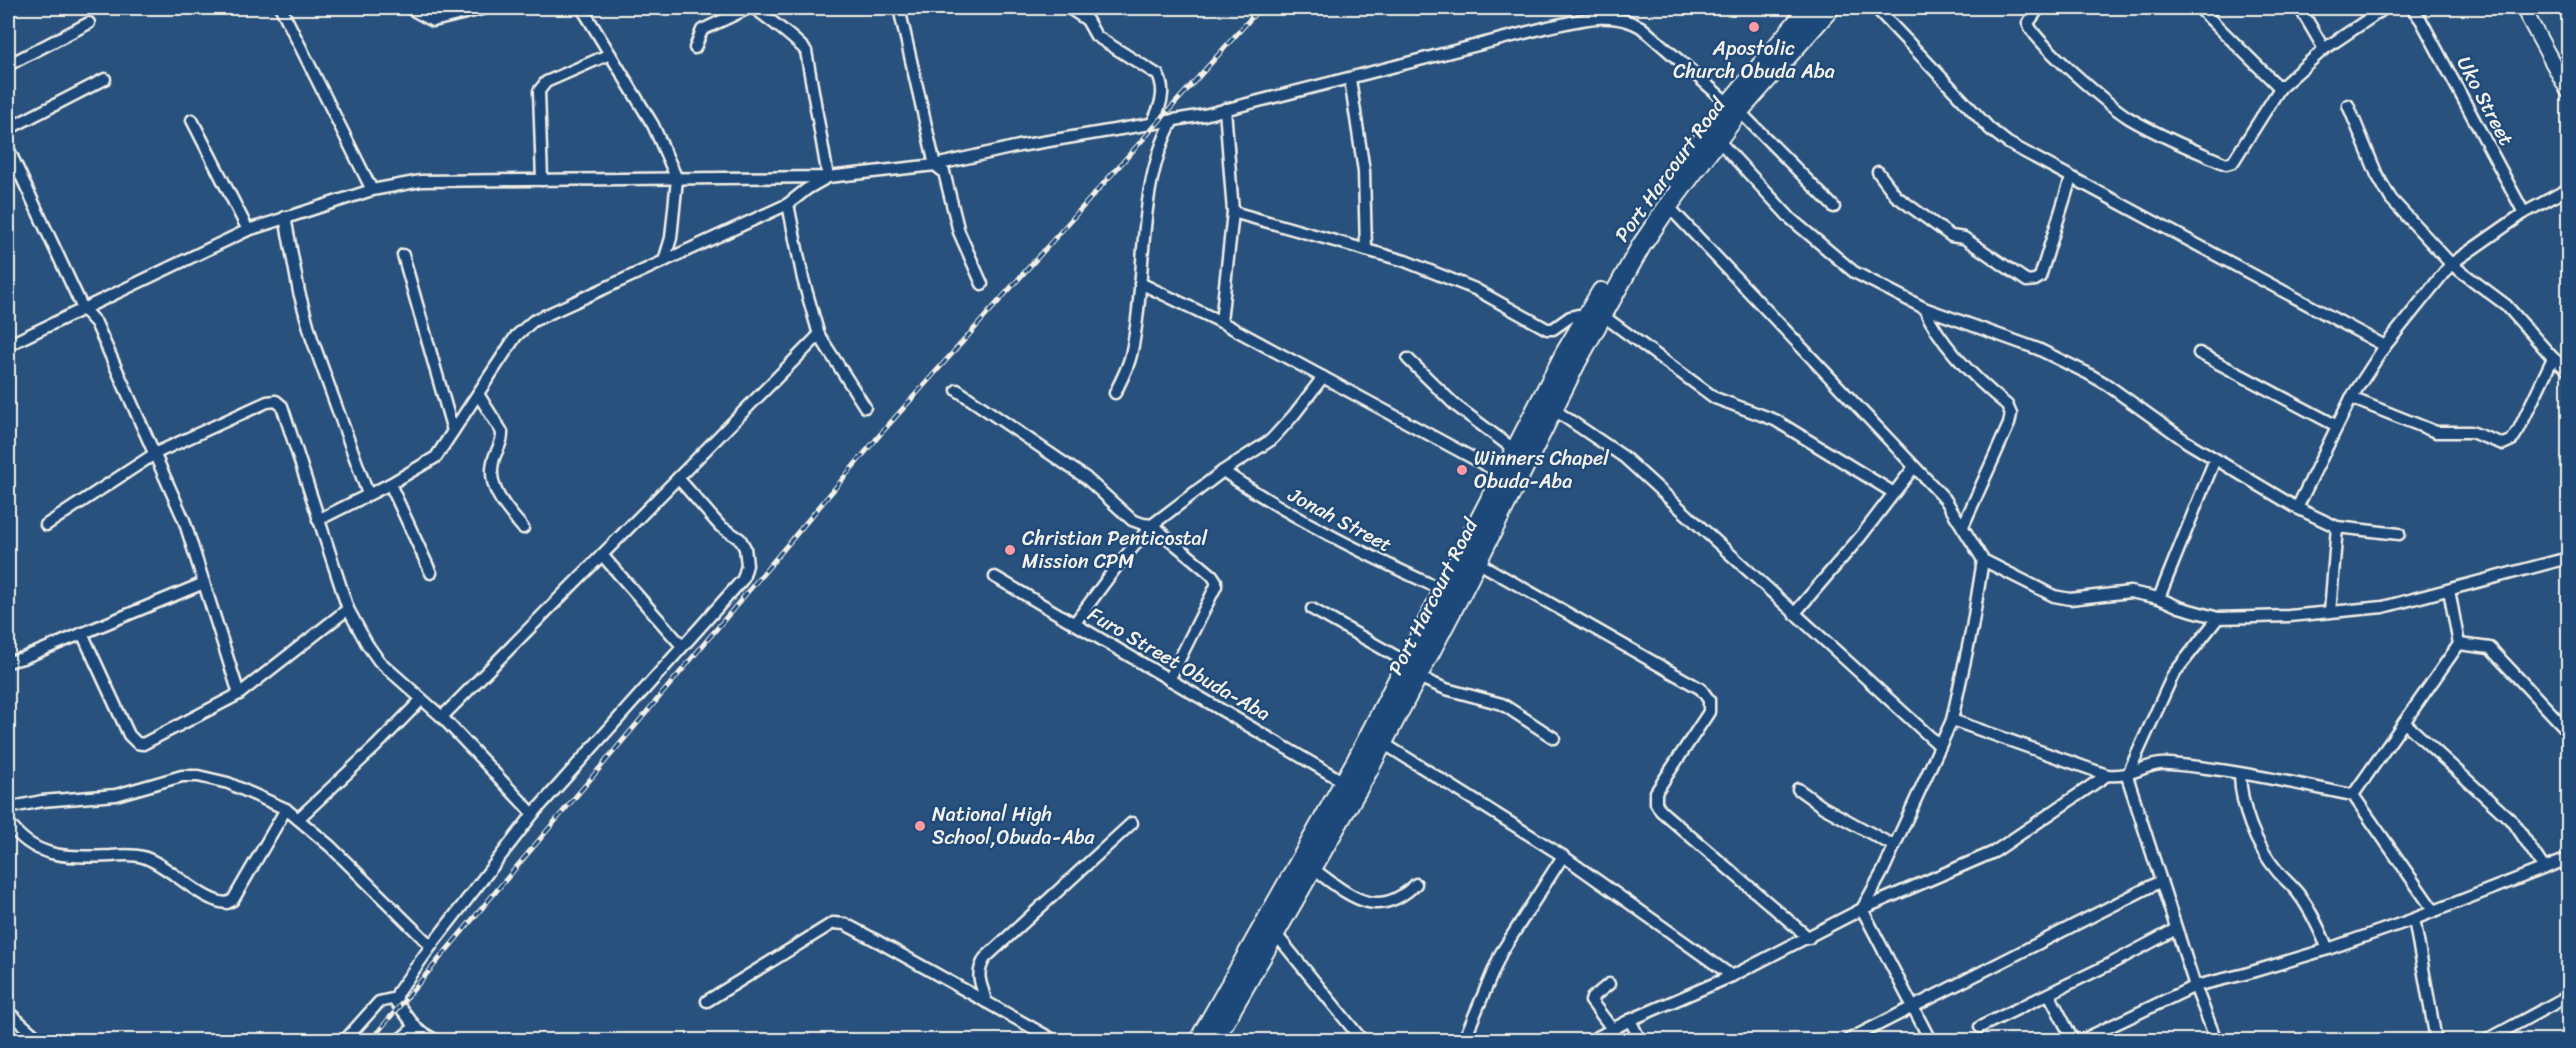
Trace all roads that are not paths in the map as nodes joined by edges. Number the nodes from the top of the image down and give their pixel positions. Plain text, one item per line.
1 (281, 8) edge
2 (486, 8) edge
3 (582, 8) edge
4 (749, 8) edge
5 (754, 8) edge
6 (899, 8) edge
7 (1069, 8) edge
8 (1809, 8) edge
9 (1830, 8) edge
10 (1876, 8) edge
11 (2039, 8) edge
12 (2199, 8) edge
13 (2301, 8) edge
14 (2385, 8) edge
15 (2412, 8) edge
16 (2523, 8) edge
17 (411, 9) edge
18 (89, 23) dead end
19 (695, 48) dead end
20 (2324, 49) junction
21 (610, 54) junction
22 (8, 65) edge
23 (105, 79) dead end
24 (1350, 79) junction
25 (2280, 88) junction
26 (2568, 91) edge
27 (2348, 105) dead end
28 (1734, 107) junction
29 (1226, 109) junction
30 (192, 120) dead end
31 (1173, 120) junction
32 (1152, 124) junction
33 (8, 129) edge
34 (1718, 140) junction
35 (8, 148) edge
36 (935, 165) junction
37 (1691, 166) junction
38 (1878, 172) dead end
39 (828, 177) junction
40 (2070, 178) junction
41 (677, 179) junction
42 (542, 180) junction
43 (2568, 189) edge
44 (372, 190) junction
45 (788, 204) junction
46 (1668, 206) junction
47 (1834, 207) dead end
48 (1233, 212) junction
49 (2524, 213) junction
50 (285, 217) junction
51 (248, 230) junction
52 (1366, 250) junction
53 (402, 255) dead end
54 (664, 261) junction
55 (2451, 264) junction
56 (1140, 283) junction
57 (982, 284) dead end
58 (1924, 308) junction
59 (83, 309) junction
60 (1594, 317) junction
61 (1221, 322) junction
62 (819, 335) junction
63 (8, 343) edge
64 (2385, 346) junction
65 (2199, 353) dead end
66 (2553, 358) junction
67 (1408, 360) dead end
68 (2568, 370) edge
69 (1323, 377) junction
70 (957, 390) dead end
71 (1116, 393) dead end
72 (478, 394) junction
73 (2351, 399) junction
74 (865, 407) dead end
75 (1553, 410) junction
76 (2337, 426) junction
77 (453, 431) junction
78 (1516, 452) junction
79 (156, 453) junction
80 (2215, 459) junction
81 (1914, 467) junction
82 (1223, 471) junction
83 (1504, 475) junction
84 (678, 478) junction
85 (390, 484) junction
86 (1894, 493) junction
87 (368, 494) junction
88 (2296, 508) junction
89 (318, 520) junction
90 (46, 525) dead end
91 (1152, 525) junction
92 (1963, 526) junction
93 (2337, 527) junction
94 (523, 528) dead end
95 (2399, 534) dead end
96 (602, 555) junction
97 (2568, 558) edge
98 (1983, 560) junction
99 (1477, 562) junction
100 (431, 573) dead end
101 (995, 577) dead end
102 (204, 583) junction
103 (2449, 590) junction
104 (1445, 591) junction
105 (2159, 598) junction
106 (348, 609) junction
107 (1312, 609) dead end
108 (2330, 612) junction
109 (1794, 614) junction
110 (2218, 618) junction
111 (1074, 624) junction
112 (82, 633) junction
113 (2459, 645) junction
114 (681, 646) junction
115 (8, 662) edge
116 (1413, 670) junction
117 (1169, 680) junction
118 (239, 694) junction
119 (421, 700) junction
120 (442, 717) junction
121 (1952, 720) junction
122 (2404, 722) junction
123 (2568, 730) edge
124 (1554, 738) dead end
125 (1383, 743) junction
126 (1940, 746) junction
127 (2240, 774) junction
128 (2107, 775) junction
129 (2127, 776) junction
130 (1344, 782) junction
131 (1798, 789) dead end
132 (2353, 795) junction
133 (8, 808) edge
134 (286, 809) junction
135 (534, 814) junction
136 (298, 819) junction
137 (8, 822) edge
138 (1132, 823) dead end
139 (1894, 846) junction
140 (1563, 856) junction
141 (2568, 859) edge
142 (1312, 868) junction
143 (2544, 868) junction
144 (2161, 881) junction
145 (1416, 884) dead end
146 (1862, 909) junction
147 (2434, 911) junction
148 (2414, 919) junction
149 (2176, 929) junction
150 (1275, 933) junction
151 (1809, 938) junction
152 (432, 946) junction
153 (2328, 950) junction
154 (1732, 976) junction
155 (1609, 984) dead end
156 (2195, 986) junction
157 (2049, 994) junction
158 (2568, 996) edge
159 (396, 998) junction
160 (707, 1001) dead end
161 (986, 1002) junction
162 (1912, 1008) junction
163 (8, 1012) edge
164 (1630, 1020) junction
165 (1980, 1027) dead end
166 (418, 1030) junction
167 (1612, 1030) junction
168 (2508, 1036) edge
169 (1357, 1038) edge
170 (40, 1041) edge
171 (345, 1041) edge
172 (399, 1041) edge
173 (435, 1041) edge
174 (1054, 1041) edge
175 (1199, 1041) edge
176 (1214, 1041) edge
177 (1464, 1041) edge
178 (1592, 1041) edge
179 (1640, 1041) edge
180 (1848, 1041) edge
181 (1930, 1041) edge
182 (2073, 1041) edge
183 (2082, 1041) edge
184 (2216, 1041) edge
185 (2436, 1041) edge
186 (2487, 1041) edge

1 - 44 street
2 - 17 street
3 - 21 street
4 - 19 street
5 - 39 street
6 - 36 street
7 - 32 street
8 - 28 highway, Port Harcourt Road
9 - 28 highway, Port Harcourt Road
10 - 40 street
11 - 25 street
12 - 25 street
13 - 20 street
14 - 20 street
15 - 49 street, Uko Street
16 - 26 street
18 - 22 street
20 - 25 street
21 - 41 street
21 - 42 street
23 - 33 street
24 - 28 street
24 - 29 street
24 - 52 street
27 - 55 street
28 - 34 highway, Port Harcourt Road
28 - 37 highway, Port Harcourt Road
28 - 47 street
29 - 31 street
29 - 48 street
30 - 51 street
31 - 32 street
31 - 56 street
32 - 36 street
34 - 37 highway, Port Harcourt Road
34 - 58 street
35 - 59 street
36 - 39 street
36 - 57 street
37 - 46 highway, Port Harcourt Road
37 - 60 highway, Port Harcourt Road
38 - 40 street
39 - 41 street
39 - 45 street
40 - 64 street
41 - 42 street
41 - 54 street
42 - 44 street
43 - 49 street
44 - 50 street
45 - 54 street
45 - 62 street
46 - 60 highway, Port Harcourt Road
46 - 81 street
48 - 52 street
48 - 61 street
49 - 55 street
50 - 51 street
50 - 87 street
51 - 59 street
52 - 60 street
53 - 77 street
54 - 72 street
55 - 64 street
55 - 66 street
56 - 61 street
56 - 71 street
58 - 80 street
58 - 92 street
59 - 63 street
59 - 79 street
60 - 75 highway, Port Harcourt Road
60 - 78 highway, Port Harcourt Road
60 - 86 street
61 - 69 street
62 - 74 street
62 - 84 street
64 - 73 street
65 - 76 street
66 - 68 street
66 - 73 street
67 - 78 street
69 - 82 street
69 - 83 street
70 - 91 street
72 - 77 street
72 - 94 street
73 - 76 street
75 - 99 highway, Port Harcourt Road
75 - 109 street
76 - 88 street
77 - 85 street
78 - 83 highway, Port Harcourt Road
79 - 89 street
79 - 90 street
79 - 102 street
80 - 88 street
80 - 105 street
81 - 86 street
81 - 92 street
82 - 91 street
82 - 104 street, Jonah Street
83 - 104 highway, Port Harcourt Road
84 - 96 street
84 - 114 street
85 - 87 street
85 - 100 street
86 - 109 street
87 - 89 street
88 - 93 street
89 - 106 street
91 - 111 street
91 - 117 street
92 - 98 street
93 - 95 street
93 - 108 street
96 - 114 street
96 - 120 street
97 - 103 street
98 - 105 street
98 - 121 street
99 - 116 highway, Port Harcourt Road
99 - 151 street
101 - 111 street, Furo Street Obuda-Aba
102 - 112 street
102 - 118 street
103 - 108 street
103 - 113 street
104 - 116 highway, Port Harcourt Road
105 - 110 street
106 - 118 street
106 - 119 street
107 - 116 street
108 - 110 street
109 - 126 street
110 - 129 street
111 - 117 street, Furo Street Obuda-Aba
112 - 115 street
112 - 118 street
113 - 122 street
113 - 123 street
114 - 135 street
116 - 124 street
116 - 125 highway, Port Harcourt Road
116 - 130 highway, Port Harcourt Road
117 - 130 street, Furo Street Obuda-Aba
119 - 120 street
119 - 136 street
120 - 135 street
121 - 126 street
121 - 128 street
122 - 132 street
122 - 143 street
125 - 140 street
125 - 142 highway, Port Harcourt Road
126 - 139 street
127 - 129 street
127 - 132 street
127 - 153 street
128 - 129 street
128 - 146 street
129 - 144 street
130 - 175 highway, Port Harcourt Road
131 - 139 street
132 - 147 street
133 - 134 street
134 - 136 street
134 - 137 street
135 - 152 street
136 - 152 street
138 - 161 street
139 - 146 street
140 - 154 street
140 - 177 street
141 - 143 street
142 - 145 street
142 - 150 highway, Port Harcourt Road
143 - 147 street
144 - 149 street
144 - 162 street
146 - 151 street
146 - 162 street
147 - 148 street
148 - 153 street
148 - 185 street
149 - 156 street
149 - 157 street
150 - 169 street
150 - 176 highway, Port Harcourt Road
151 - 154 street
152 - 159 street
153 - 156 street
154 - 164 street
155 - 167 street
156 - 183 street
156 - 184 street
157 - 165 street
157 - 182 street
158 - 168 street
159 - 166 street
159 - 171 street
160 - 161 street
161 - 174 street
162 - 180 street
162 - 181 street
163 - 170 street
164 - 167 street
164 - 179 street
166 - 172 street
166 - 173 street
167 - 178 street
168 - 186 street

